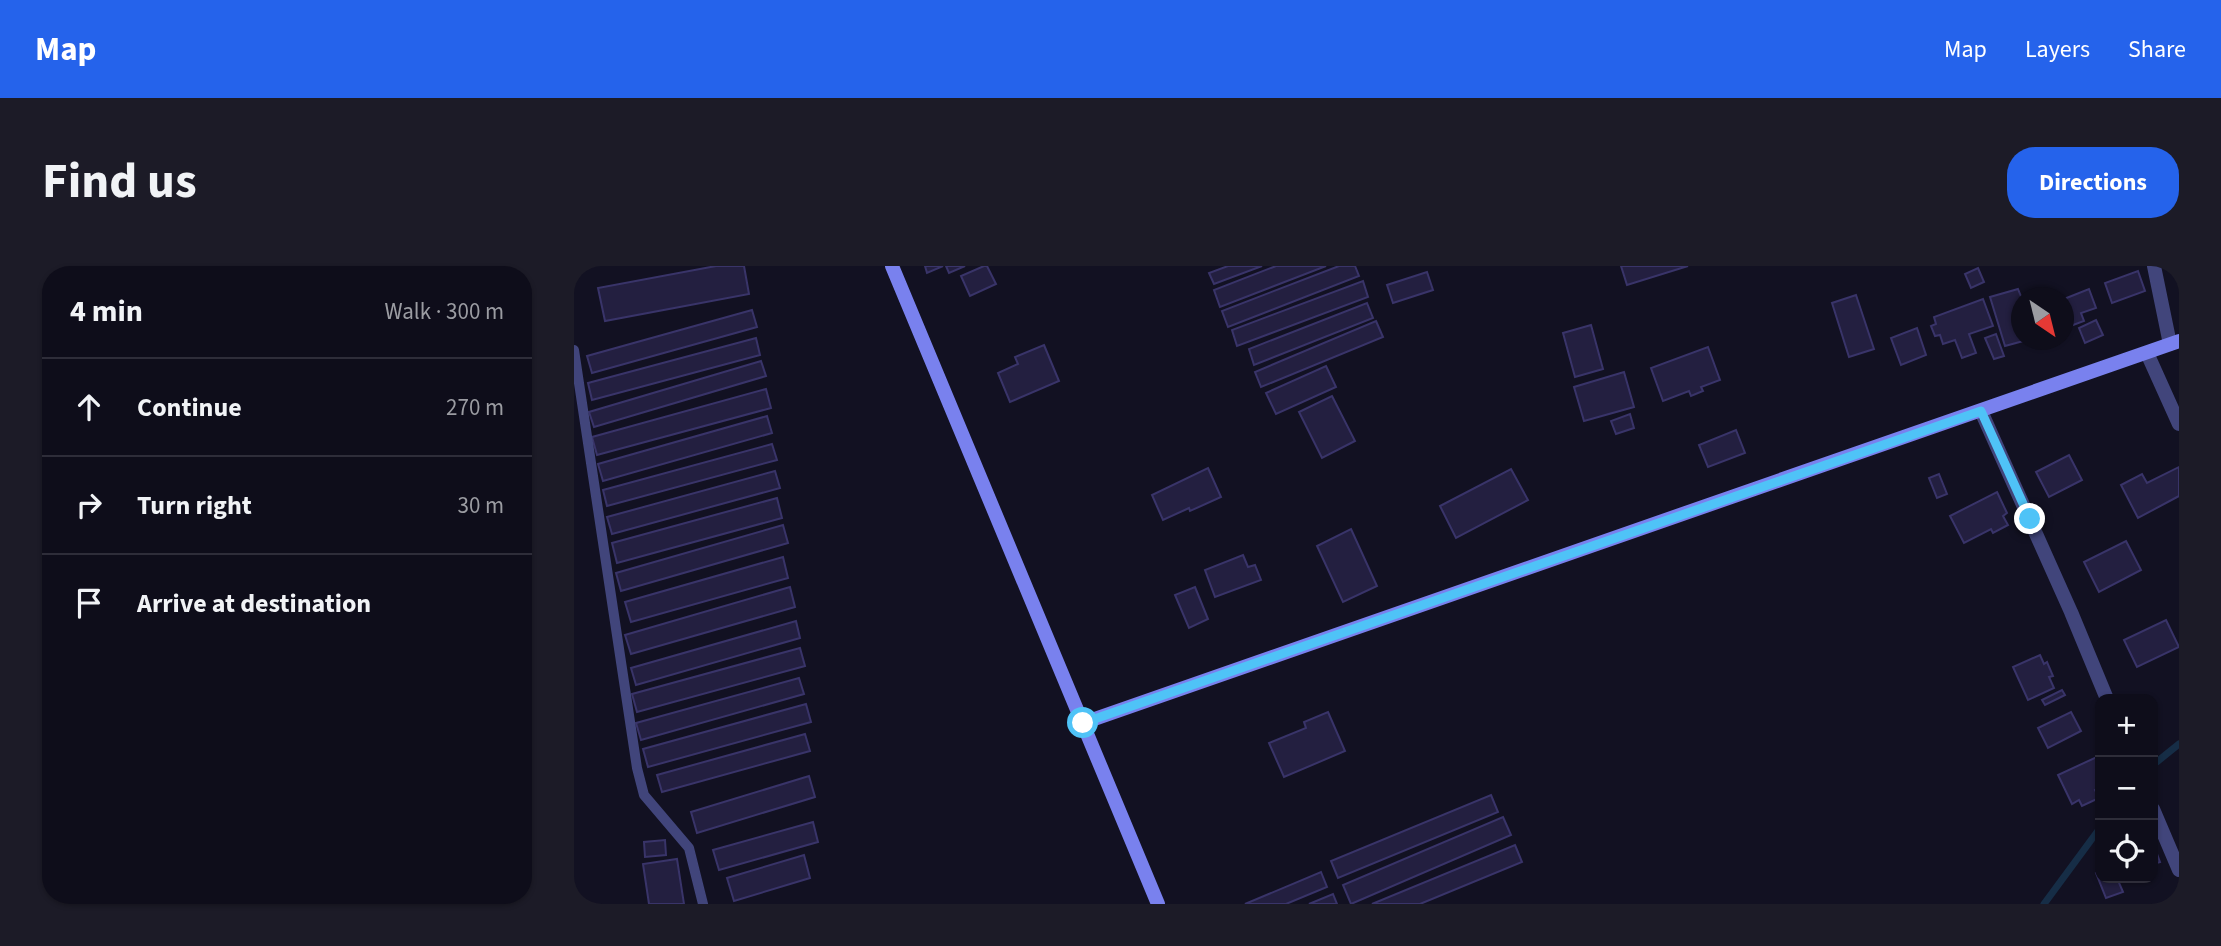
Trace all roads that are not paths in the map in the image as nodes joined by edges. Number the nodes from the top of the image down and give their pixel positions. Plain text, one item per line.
1 (892, 266) edge
2 (2154, 266) edge
3 (2175, 343) edge
4 (574, 350) edge
5 (2147, 353) junction
6 (1981, 411) junction
7 (2179, 424) edge
8 (2105, 694) edge
9 (1083, 723) junction
10 (2158, 820) edge
11 (2179, 870) edge
12 (703, 904) edge
13 (1158, 904) edge

1 - 9 street
2 - 3 street
3 - 5 street
4 - 12 lane
5 - 6 street
5 - 7 street
6 - 8 street
6 - 9 street
9 - 13 street
10 - 11 street

